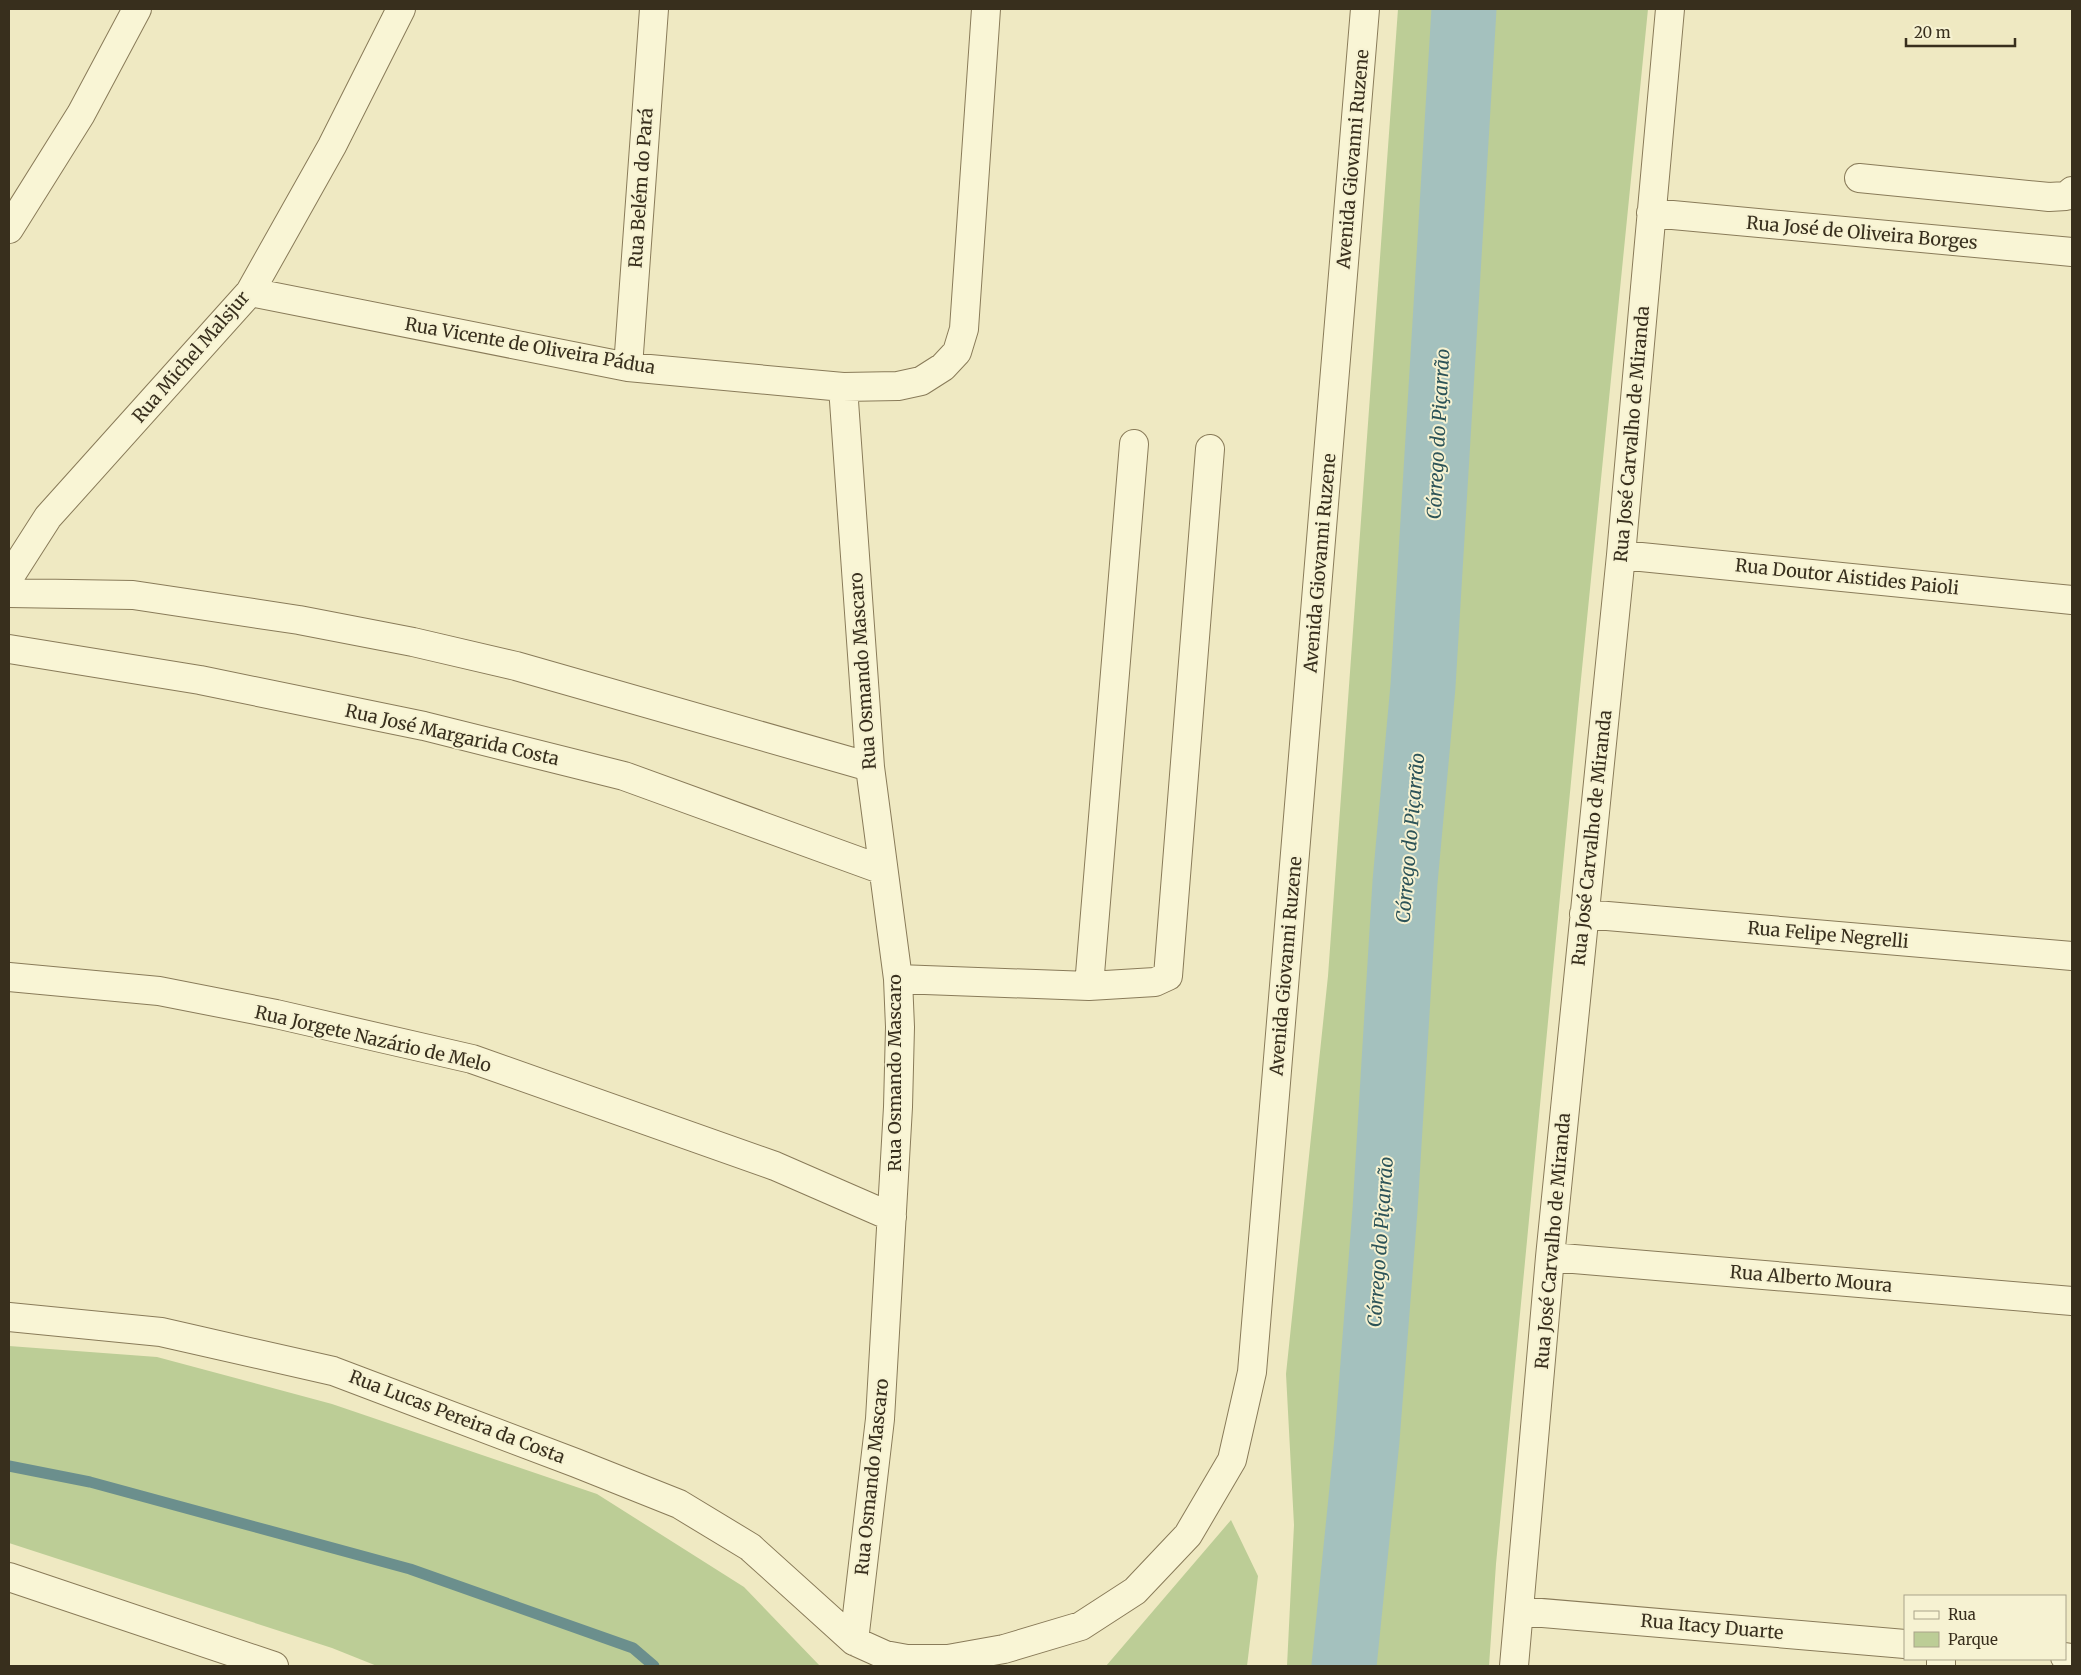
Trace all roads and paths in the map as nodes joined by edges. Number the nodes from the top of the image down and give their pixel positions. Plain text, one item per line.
1 (136, 9) edge
2 (401, 9) edge
3 (654, 9) edge
4 (986, 9) edge
5 (1365, 9) edge
6 (1670, 9) edge
7 (1859, 178) dead end
8 (2072, 191) edge
9 (1651, 213) junction
10 (9, 229) edge
11 (2072, 252) edge
12 (250, 292) junction
13 (628, 368) junction
14 (843, 387) junction
15 (1134, 444) dead end
16 (1210, 450) dead end
17 (1621, 555) junction
18 (9, 578) edge
19 (9, 593) edge
20 (2072, 600) edge
21 (9, 649) edge
22 (870, 768) junction
23 (883, 870) junction
24 (1584, 914) junction
25 (2072, 956) edge
26 (9, 977) edge
27 (898, 979) junction
28 (1089, 986) junction
29 (892, 1217) junction
30 (1550, 1257) junction
31 (2072, 1301) edge
32 (9, 1318) edge
33 (9, 1577) edge
34 (1519, 1611) junction
35 (854, 1641) junction
36 (1904, 1644) edge
37 (274, 1666) edge
38 (1514, 1666) edge

1 - 10 street
2 - 12 street, Rua Michel Malsjur
3 - 13 street, Rua Belém do Pará
4 - 14 street, Rua Vicente de Oliveira Pádua
5 - 35 street, Avenida Giovanni Ruzene
6 - 9 street, Rua José Carvalho de Miranda
7 - 8 street
9 - 11 street, Rua José de Oliveira Borges
9 - 17 street, Rua José Carvalho de Miranda
12 - 13 street, Rua Vicente de Oliveira Pádua
12 - 18 street, Rua Michel Malsjur
13 - 14 street, Rua Vicente de Oliveira Pádua
14 - 22 street, Rua Osmando Mascaro
15 - 28 street
16 - 28 street
17 - 20 street, Rua Doutor Aistides Paioli
17 - 24 street, Rua José Carvalho de Miranda
19 - 22 street
21 - 23 street, Rua José Margarida Costa
22 - 23 street, Rua Osmando Mascaro
23 - 27 street, Rua Osmando Mascaro
24 - 25 street, Rua Felipe Negrelli
24 - 30 street, Rua José Carvalho de Miranda
26 - 29 street, Rua Jorgete Nazário de Melo
27 - 28 street
27 - 29 street, Rua Osmando Mascaro
29 - 35 street, Rua Osmando Mascaro
30 - 31 street, Rua Alberto Moura
30 - 34 street, Rua José Carvalho de Miranda
32 - 35 street, Rua Lucas Pereira da Costa
33 - 37 street
34 - 36 street, Rua Itacy Duarte
34 - 38 street, Rua José Carvalho de Miranda

